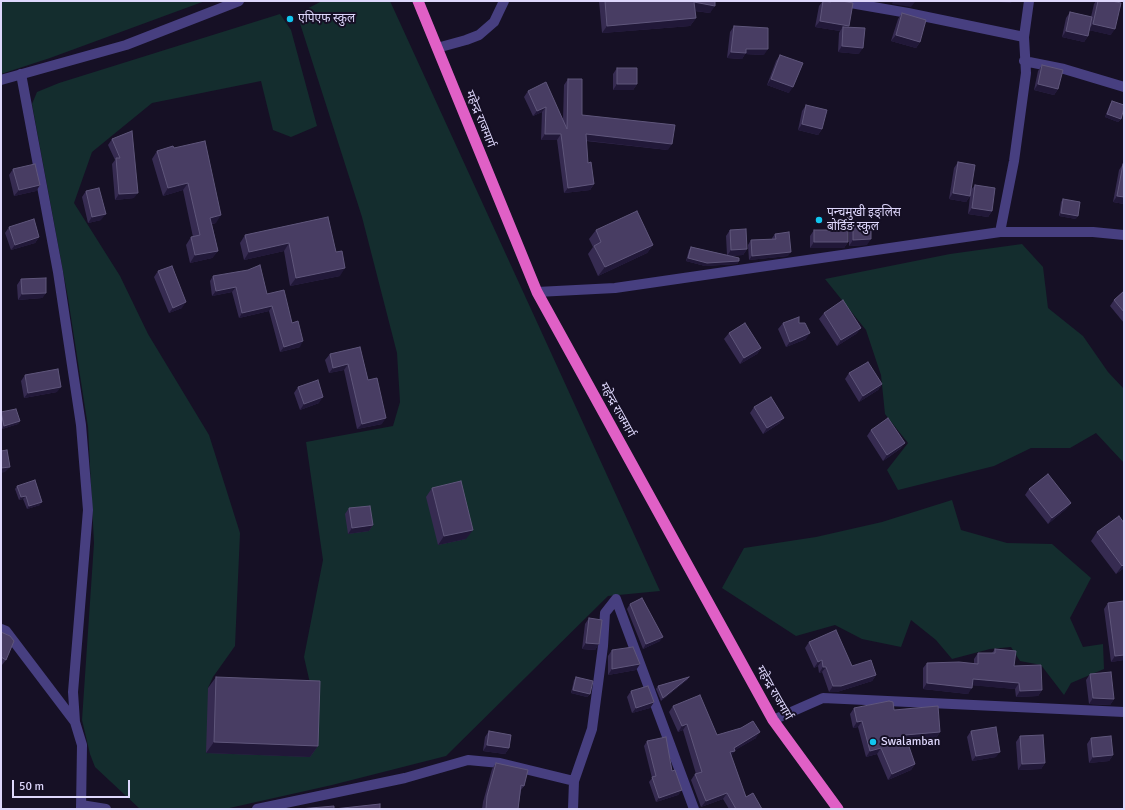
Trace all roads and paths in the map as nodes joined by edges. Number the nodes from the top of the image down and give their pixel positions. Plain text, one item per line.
1 (239, 1) edge
2 (418, 1) edge
3 (504, 1) edge
4 (839, 1) edge
5 (1029, 1) edge
6 (1024, 37) junction
7 (437, 48) junction
8 (1024, 61) junction
9 (21, 74) junction
10 (1, 80) edge
11 (1124, 87) edge
12 (1000, 232) junction
13 (1124, 235) edge
14 (537, 292) junction
15 (1, 629) edge
16 (1124, 712) edge
17 (773, 720) junction
18 (75, 722) junction
19 (574, 781) junction
20 (81, 807) edge
21 (106, 809) edge
22 (257, 809) edge
23 (573, 809) edge
24 (694, 809) edge
25 (838, 809) edge

1 - 9 street
2 - 7 highway, महेन्द्र राजमार्ग
3 - 7 street
4 - 6 street
5 - 6 street
6 - 8 street
7 - 14 highway, महेन्द्र राजमार्ग
8 - 11 street
8 - 12 street
9 - 10 street
9 - 18 street
12 - 13 street
12 - 14 street
14 - 17 highway, महेन्द्र राजमार्ग
15 - 18 street
16 - 17 street
17 - 25 highway, महेन्द्र राजमार्ग
18 - 20 street
19 - 22 street
19 - 23 street
19 - 24 street
20 - 21 street

